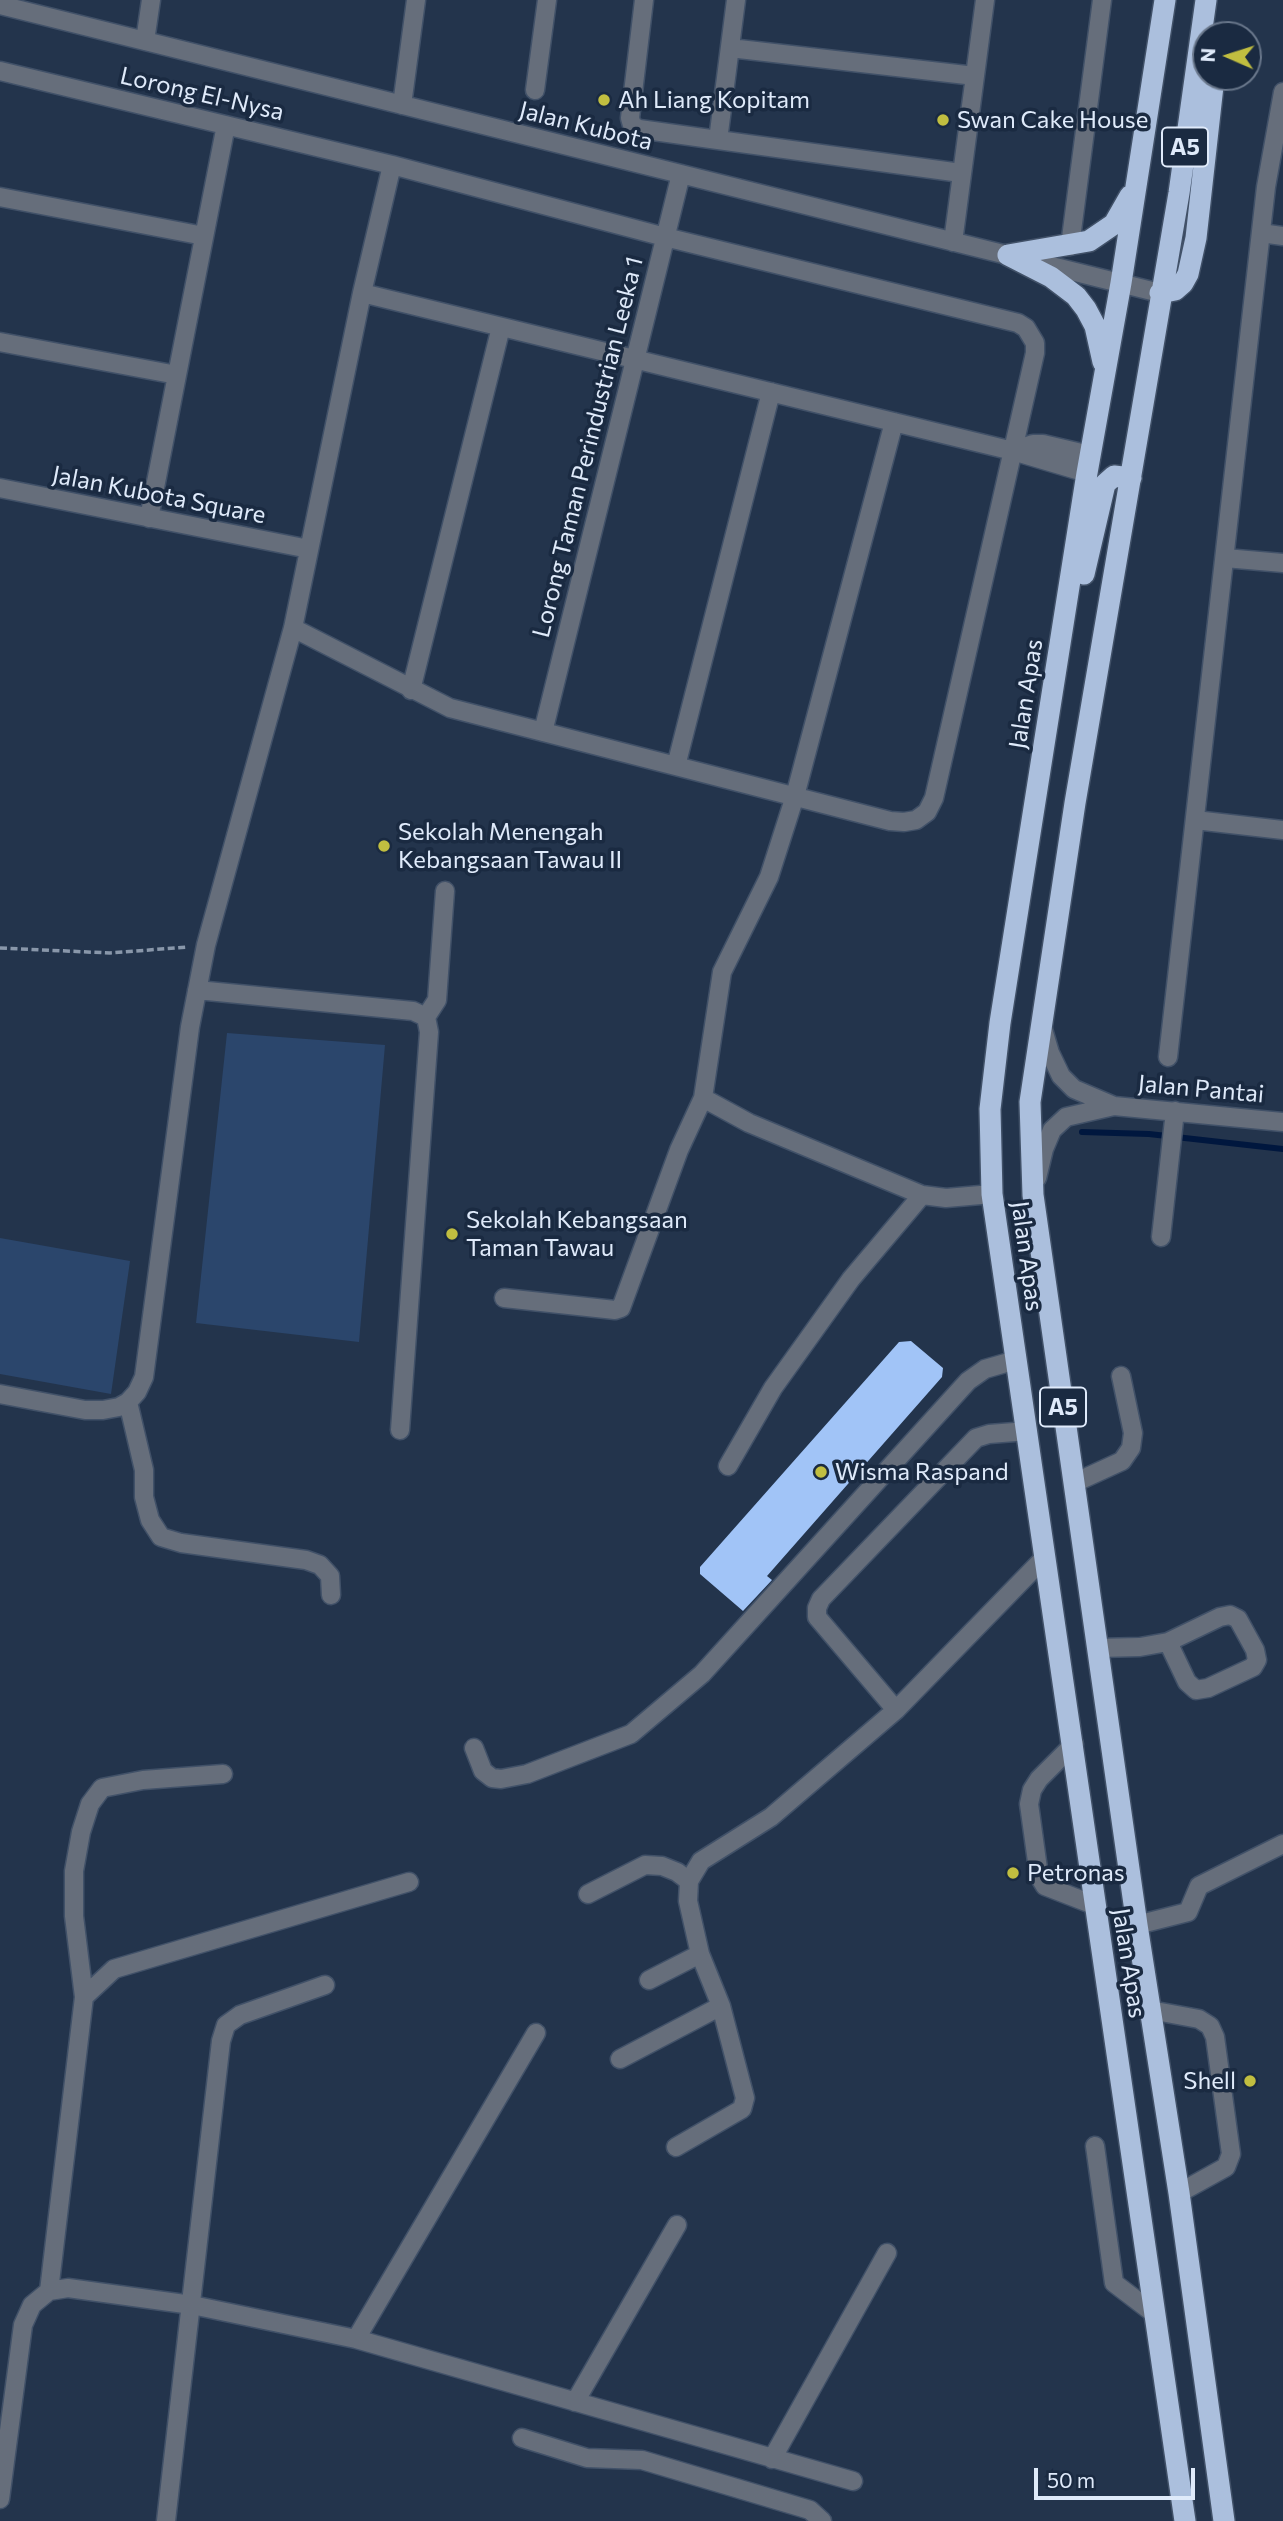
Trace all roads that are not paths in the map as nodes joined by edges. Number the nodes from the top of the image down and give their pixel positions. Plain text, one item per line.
1 (151, 0) edge
2 (416, 0) edge
3 (547, 0) edge
4 (644, 0) edge
5 (736, 0) edge
6 (985, 0) edge
7 (1102, 0) edge
8 (1165, 0) edge
9 (0, 5) edge
10 (1208, 18) edge
11 (145, 41) junction
12 (730, 48) junction
13 (0, 71) edge
14 (975, 76) junction
15 (535, 90) dead end
16 (1212, 91) edge
17 (1282, 100) edge
18 (402, 105) junction
19 (226, 125) junction
20 (718, 140) junction
21 (392, 165) junction
22 (961, 173) junction
23 (679, 180) junction
24 (1137, 183) junction
25 (0, 197) edge
26 (1261, 233) junction
27 (204, 236) junction
28 (1283, 236) edge
29 (665, 237) junction
30 (953, 242) junction
31 (1070, 246) junction
32 (1008, 255) junction
33 (1121, 283) junction
34 (362, 293) junction
35 (1160, 293) junction
36 (501, 327) junction
37 (0, 342) edge
38 (635, 359) junction
39 (177, 375) junction
40 (1105, 376) junction
41 (771, 392) junction
42 (894, 422) junction
43 (1013, 451) junction
44 (1088, 464) junction
45 (1131, 478) junction
46 (0, 488) edge
47 (149, 518) junction
48 (309, 549) junction
49 (1225, 558) junction
50 (1283, 563) edge
51 (293, 628) junction
52 (1058, 663) junction
53 (411, 690) junction
54 (543, 732) junction
55 (676, 766) junction
56 (795, 796) junction
57 (1195, 820) junction
58 (1283, 830) edge
59 (445, 891) dead end
60 (197, 990) junction
61 (426, 1017) junction
62 (1041, 1021) junction
63 (1168, 1057) dead end
64 (703, 1098) junction
65 (1114, 1106) junction
66 (1174, 1119) junction
67 (1283, 1122) edge
68 (992, 1194) junction
69 (922, 1195) junction
70 (1033, 1195) junction
71 (1161, 1237) dead end
72 (504, 1298) dead end
73 (1016, 1360) junction
74 (1121, 1376) dead end
75 (0, 1394) edge
76 (128, 1402) junction
77 (400, 1430) dead end
78 (1028, 1431) junction
79 (728, 1466) dead end
80 (1074, 1483) junction
81 (1045, 1557) junction
82 (331, 1595) dead end
83 (1168, 1642) junction
84 (1097, 1648) junction
85 (896, 1710) junction
86 (1074, 1744) junction
87 (474, 1748) dead end
88 (223, 1774) dead end
89 (1283, 1844) edge
90 (689, 1881) junction
91 (409, 1882) dead end
92 (588, 1894) dead end
93 (1094, 1905) junction
94 (1137, 1925) junction
95 (700, 1954) junction
96 (649, 1980) dead end
97 (325, 1985) dead end
98 (84, 1997) junction
99 (722, 2006) junction
100 (1150, 2010) junction
101 (536, 2033) dead end
102 (620, 2059) dead end
103 (1095, 2146) dead end
104 (677, 2147) dead end
105 (1179, 2193) junction
106 (677, 2225) dead end
107 (887, 2253) dead end
108 (49, 2291) junction
109 (191, 2305) junction
110 (1156, 2315) junction
111 (356, 2339) junction
112 (575, 2402) junction
113 (522, 2438) dead end
114 (772, 2459) junction
115 (852, 2481) dead end
116 (0, 2499) edge
117 (166, 2521) edge
118 (822, 2521) edge
119 (1185, 2521) edge
120 (1224, 2521) edge

1 - 11 street
2 - 18 street
3 - 15 street
4 - 20 street
5 - 12 street
6 - 14 street
7 - 31 street
8 - 24 highway, Jalan Apas / A5
9 - 11 street, Jalan Kubota
10 - 35 highway, Jalan Apas / A5
11 - 18 street, Jalan Kubota
12 - 14 street
12 - 20 street
13 - 19 street, Lorong El-Nysa
14 - 22 street
16 - 35 highway
17 - 26 street
18 - 23 street, Jalan Kubota
19 - 21 street, Lorong El-Nysa
19 - 27 street
20 - 22 street
21 - 29 street, Lorong El-Nysa
21 - 34 street
22 - 30 street
23 - 29 street, Lorong Taman Perindustrian Leeka 1
23 - 30 street, Jalan Kubota
24 - 31 highway
24 - 33 highway, Jalan Apas / A5
25 - 27 street
26 - 28 street
26 - 49 street
27 - 39 street
29 - 38 street, Lorong Taman Perindustrian Leeka 1
29 - 43 street, Lorong El-Nysa
30 - 32 street, Jalan Kubota
31 - 32 highway
32 - 33 street, Jalan Kubota
32 - 40 highway
33 - 35 street, Jalan Kubota
33 - 40 highway, Jalan Apas / A5
34 - 36 street
34 - 48 street
35 - 45 highway, Jalan Apas / A5
36 - 38 street
36 - 53 street
37 - 39 street
38 - 41 street
38 - 54 street, Lorong Taman Perindustrian Leeka 1
39 - 47 street
40 - 44 highway, Jalan Apas / A5
41 - 42 street
41 - 55 street
42 - 43 street
42 - 56 street
43 - 44 street
43 - 56 street, Lorong El-Nysa
44 - 52 highway, Jalan Apas / A5
45 - 52 highway
45 - 62 highway, Jalan Apas / A5
46 - 47 street, Jalan Kubota Square
47 - 48 street, Jalan Kubota Square
48 - 51 street
49 - 50 street
49 - 57 street
51 - 53 street
51 - 60 street
52 - 68 highway, Jalan Apas / A5
53 - 54 street
54 - 55 street
55 - 56 street
56 - 64 street
57 - 58 street
57 - 63 street
59 - 61 street
60 - 61 street
60 - 76 street
61 - 77 street
62 - 65 street
62 - 70 highway, Jalan Apas / A5
64 - 69 street
64 - 72 street
65 - 66 street, Jalan Pantai
65 - 70 street
66 - 67 street, Jalan Pantai
66 - 71 street
68 - 69 street
68 - 73 highway, Jalan Apas / A5
69 - 79 street
70 - 80 highway, Jalan Apas / A5
73 - 78 highway, Jalan Apas / A5
73 - 87 street
74 - 80 street
75 - 76 street
76 - 82 street
78 - 81 highway, Jalan Apas / A5
78 - 85 street
80 - 84 highway, Jalan Apas / A5
81 - 85 street
81 - 86 highway, Jalan Apas / A5
83 - 83 street
83 - 84 street
84 - 94 highway, Jalan Apas / A5
85 - 90 street
86 - 93 highway, Jalan Apas / A5
86 - 93 street
88 - 98 street
89 - 94 street
90 - 92 street
90 - 95 street
91 - 98 street
93 - 110 highway, Jalan Apas / A5
94 - 100 highway, Jalan Apas / A5
95 - 96 street
95 - 99 street
97 - 109 street
98 - 108 street
99 - 102 street
99 - 104 street
100 - 105 highway, Jalan Apas / A5
100 - 105 street
101 - 111 street
103 - 110 street
105 - 120 highway, Jalan Apas / A5
106 - 112 street
107 - 114 street
108 - 109 street
108 - 116 street
109 - 111 street
109 - 117 street
110 - 119 highway, Jalan Apas / A5
111 - 112 street
112 - 114 street
113 - 118 street
114 - 115 street

